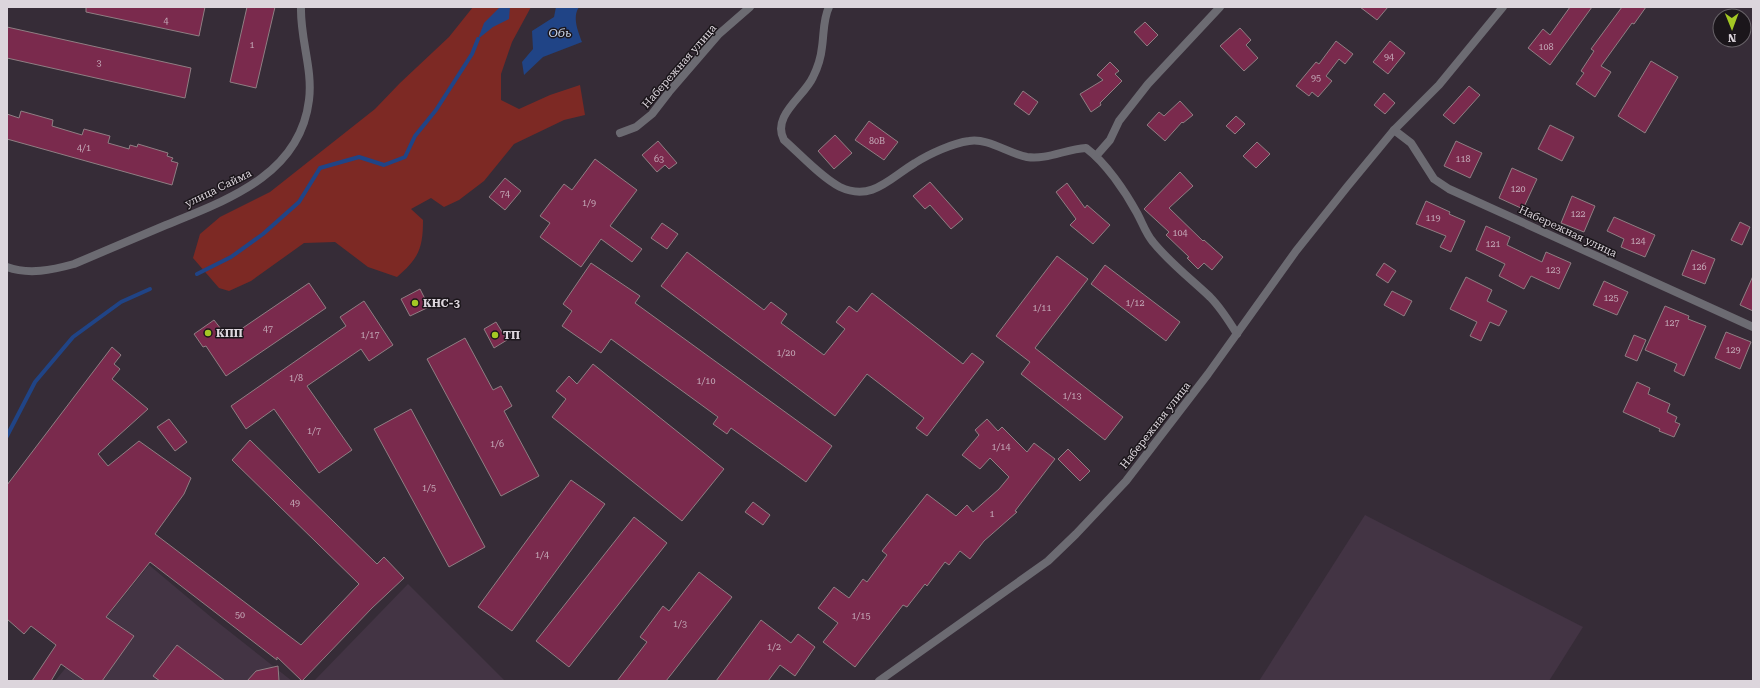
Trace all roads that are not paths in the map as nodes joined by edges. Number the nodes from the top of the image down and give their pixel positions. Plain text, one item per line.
1 (301, 7) edge
2 (750, 7) edge
3 (829, 7) edge
4 (1220, 7) edge
5 (1503, 7) edge
6 (1394, 130) junction
7 (620, 133) dead end
8 (1096, 156) junction
9 (7, 267) edge
10 (1753, 327) edge
11 (1237, 334) junction
12 (879, 681) edge

1 - 9 street, улица Сайма
2 - 7 street, Набережная улица
3 - 8 street
4 - 8 street
5 - 6 street, Набережная улица
6 - 10 street, Набережная улица
6 - 11 street, Набережная улица
8 - 11 street
11 - 12 street, Набережная улица

